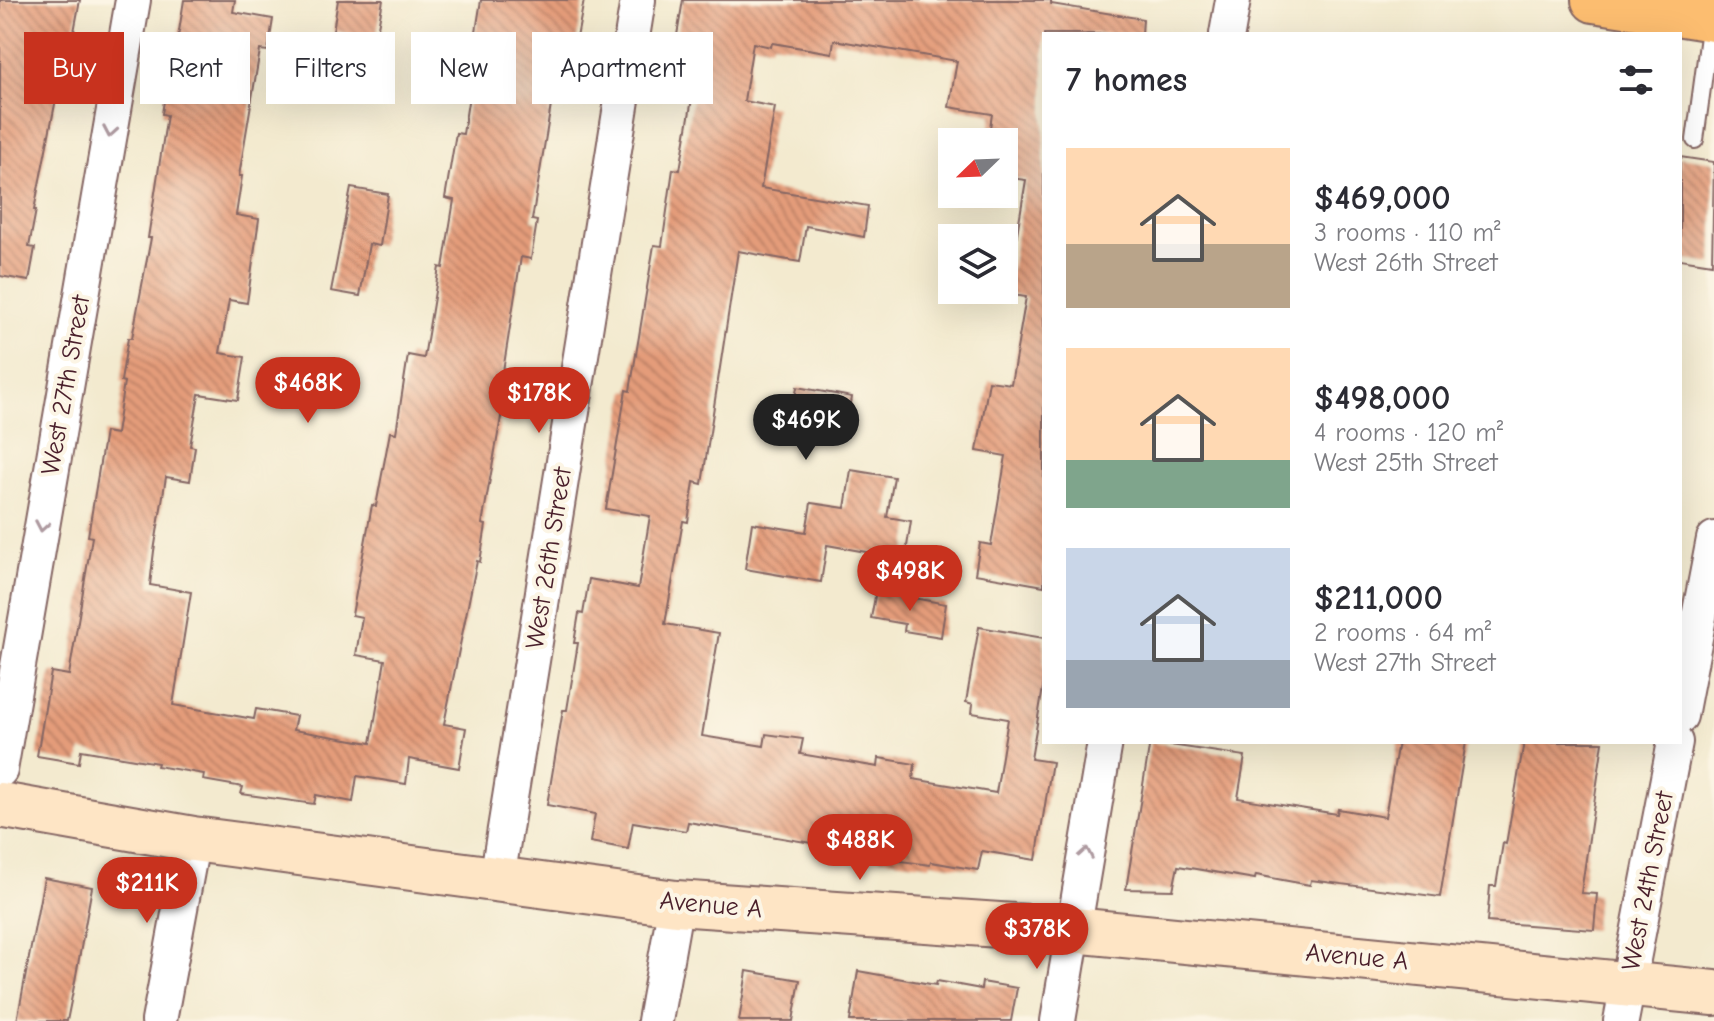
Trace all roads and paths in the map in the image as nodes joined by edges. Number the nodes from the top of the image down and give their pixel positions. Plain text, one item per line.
1 (133, 0) edge
2 (638, 0) edge
3 (1233, 0) edge
4 (1594, 0) edge
5 (1713, 19) edge
6 (1227, 32) edge
7 (1695, 140) dead end
8 (1714, 539) edge
9 (1682, 706) edge
10 (1105, 744) edge
11 (1675, 744) edge
12 (0, 770) edge
13 (0, 805) edge
14 (193, 839) junction
15 (497, 879) junction
16 (676, 903) junction
17 (1073, 930) junction
18 (1714, 993) edge
19 (1624, 1002) edge
20 (159, 1021) edge
21 (655, 1021) edge
22 (1058, 1021) edge

1 -> 12 street, West 27th Street
2 - 15 street, West 26th Street
3 - 6 street
4 - 5 main road
5 - 7 lane
8 - 9 street
17 -> 10 street
11 - 19 street, West 24th Street
13 - 14 street, Avenue A
14 - 15 street, Avenue A
14 - 20 street
15 - 16 street, Avenue A
16 - 17 street, Avenue A
16 - 21 street
17 - 19 street, Avenue A
17 - 22 street
18 - 19 street, Avenue A

